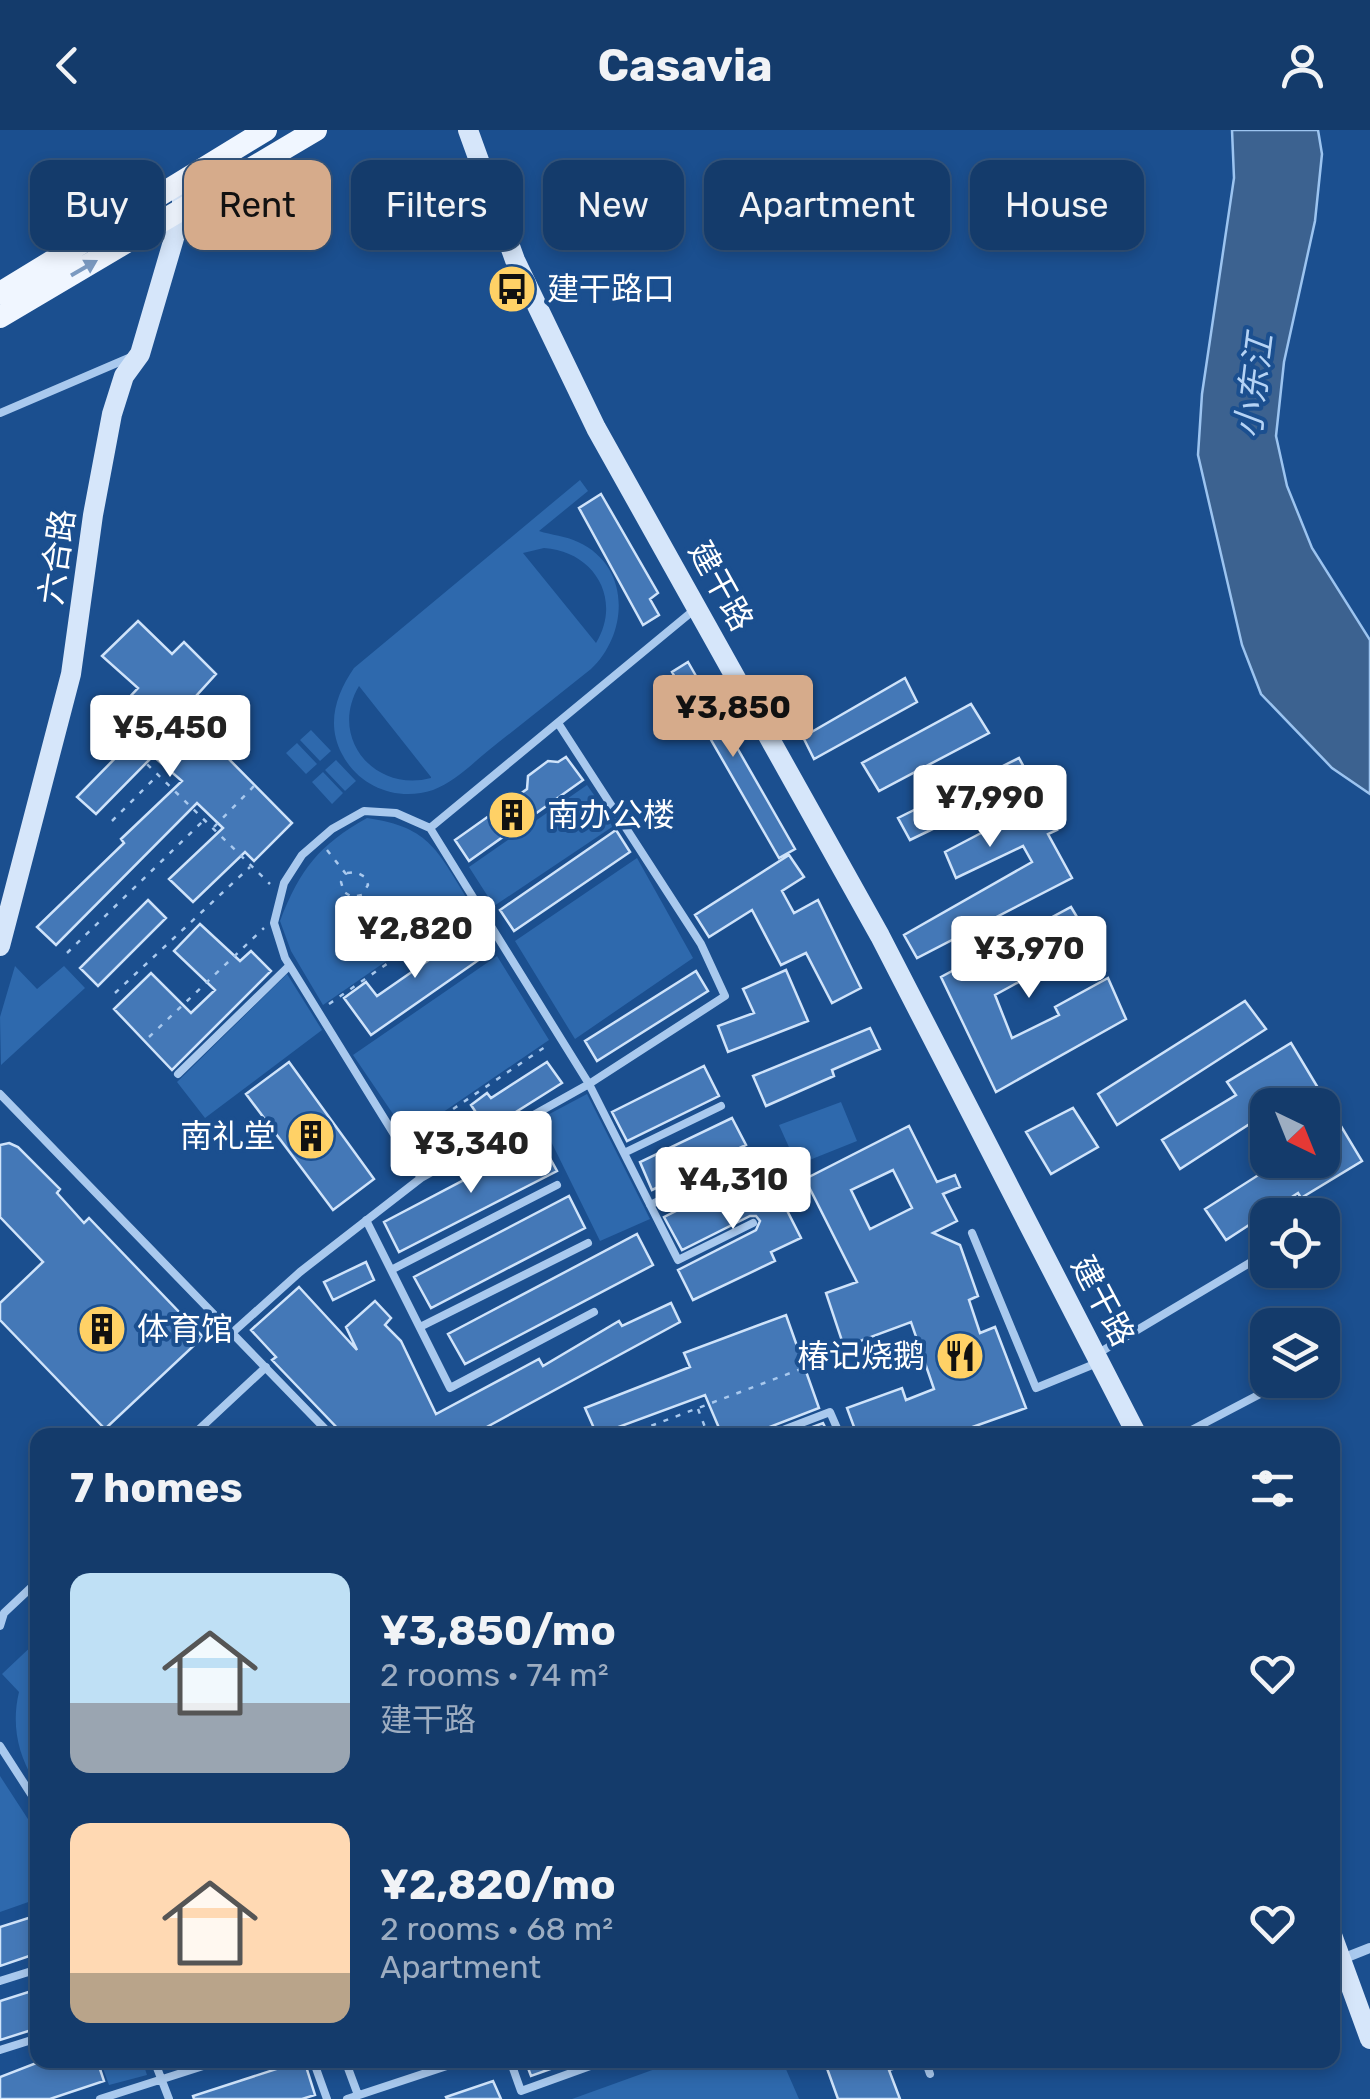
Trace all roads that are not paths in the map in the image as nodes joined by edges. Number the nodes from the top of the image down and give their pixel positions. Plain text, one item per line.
1 (266, 130) edge
2 (316, 130) edge
3 (468, 130) edge
4 (182, 182) junction
5 (182, 211) junction
6 (0, 294) edge
7 (0, 317) edge
8 (140, 354) junction
9 (0, 413) edge
10 (698, 607) junction
11 (558, 722) junction
12 (430, 828) junction
13 (0, 946) edge
14 (289, 966) junction
15 (178, 1074) dead end
16 (589, 1084) junction
17 (0, 1094) edge
18 (721, 1106) dead end
19 (624, 1154) junction
20 (754, 1155) dead end
21 (421, 1178) junction
22 (557, 1185) dead end
23 (650, 1205) junction
24 (366, 1220) junction
25 (753, 1223) dead end
26 (972, 1233) dead end
27 (588, 1243) dead end
28 (1250, 1263) edge
29 (391, 1270) junction
30 (594, 1312) dead end
31 (420, 1327) junction
32 (232, 1333) junction
33 (1099, 1358) junction
34 (266, 1367) junction
35 (1253, 1398) edge
36 (201, 1428) edge
37 (325, 1428) edge
38 (788, 1428) edge
39 (837, 1428) edge
40 (1134, 1428) edge
41 (1195, 1428) edge
42 (30, 1588) edge
43 (0, 1626) edge
44 (0, 1746) edge
45 (30, 1793) edge
46 (1370, 1948) edge
47 (1340, 1953) edge
48 (1342, 1958) junction
49 (30, 1972) edge
50 (0, 1981) edge
51 (1370, 2039) edge
52 (30, 2041) edge
53 (0, 2050) edge
54 (157, 2068) edge
55 (197, 2068) edge
56 (316, 2068) edge
57 (348, 2068) edge
58 (440, 2068) edge
59 (513, 2068) edge
60 (586, 2068) edge
61 (928, 2068) edge
62 (930, 2074) dead end
63 (162, 2079) junction
64 (358, 2095) junction
65 (100, 2099) edge
66 (169, 2099) edge
67 (327, 2099) edge
68 (347, 2099) edge

1 - 4 main road
2 - 5 main road
3 - 10 main road, 建干路
4 - 5 main road, 六合路
4 - 6 main road
7 -> 5 main road
5 - 8 main road, 六合路
8 - 9 lane
8 - 13 main road, 六合路
10 - 11 lane
10 - 33 main road, 建干路
11 - 12 lane
11 - 16 lane
12 - 14 lane
12 - 16 lane
14 - 15 lane
14 - 21 lane
16 - 19 lane
16 - 21 lane
17 - 32 lane
18 - 19 lane
19 - 23 lane
20 - 23 lane
21 - 24 lane
22 - 29 lane
23 - 25 lane
24 - 29 lane
24 - 32 lane
26 - 33 lane
27 - 31 lane
28 - 33 lane
29 - 31 lane
30 - 31 lane
32 - 34 lane
33 - 40 main road, 建干路
34 - 36 lane
34 - 37 lane
35 - 41 lane
38 - 39 lane
42 - 43 lane
44 - 45 lane
46 - 48 street
47 - 48 main road
48 - 51 main road
49 - 50 lane
52 - 53 lane
54 - 63 lane
55 - 63 lane
56 - 67 lane
57 - 64 lane
58 - 64 lane
59 - 60 lane
61 - 62 lane
63 - 65 lane
63 - 66 lane
64 - 68 lane

